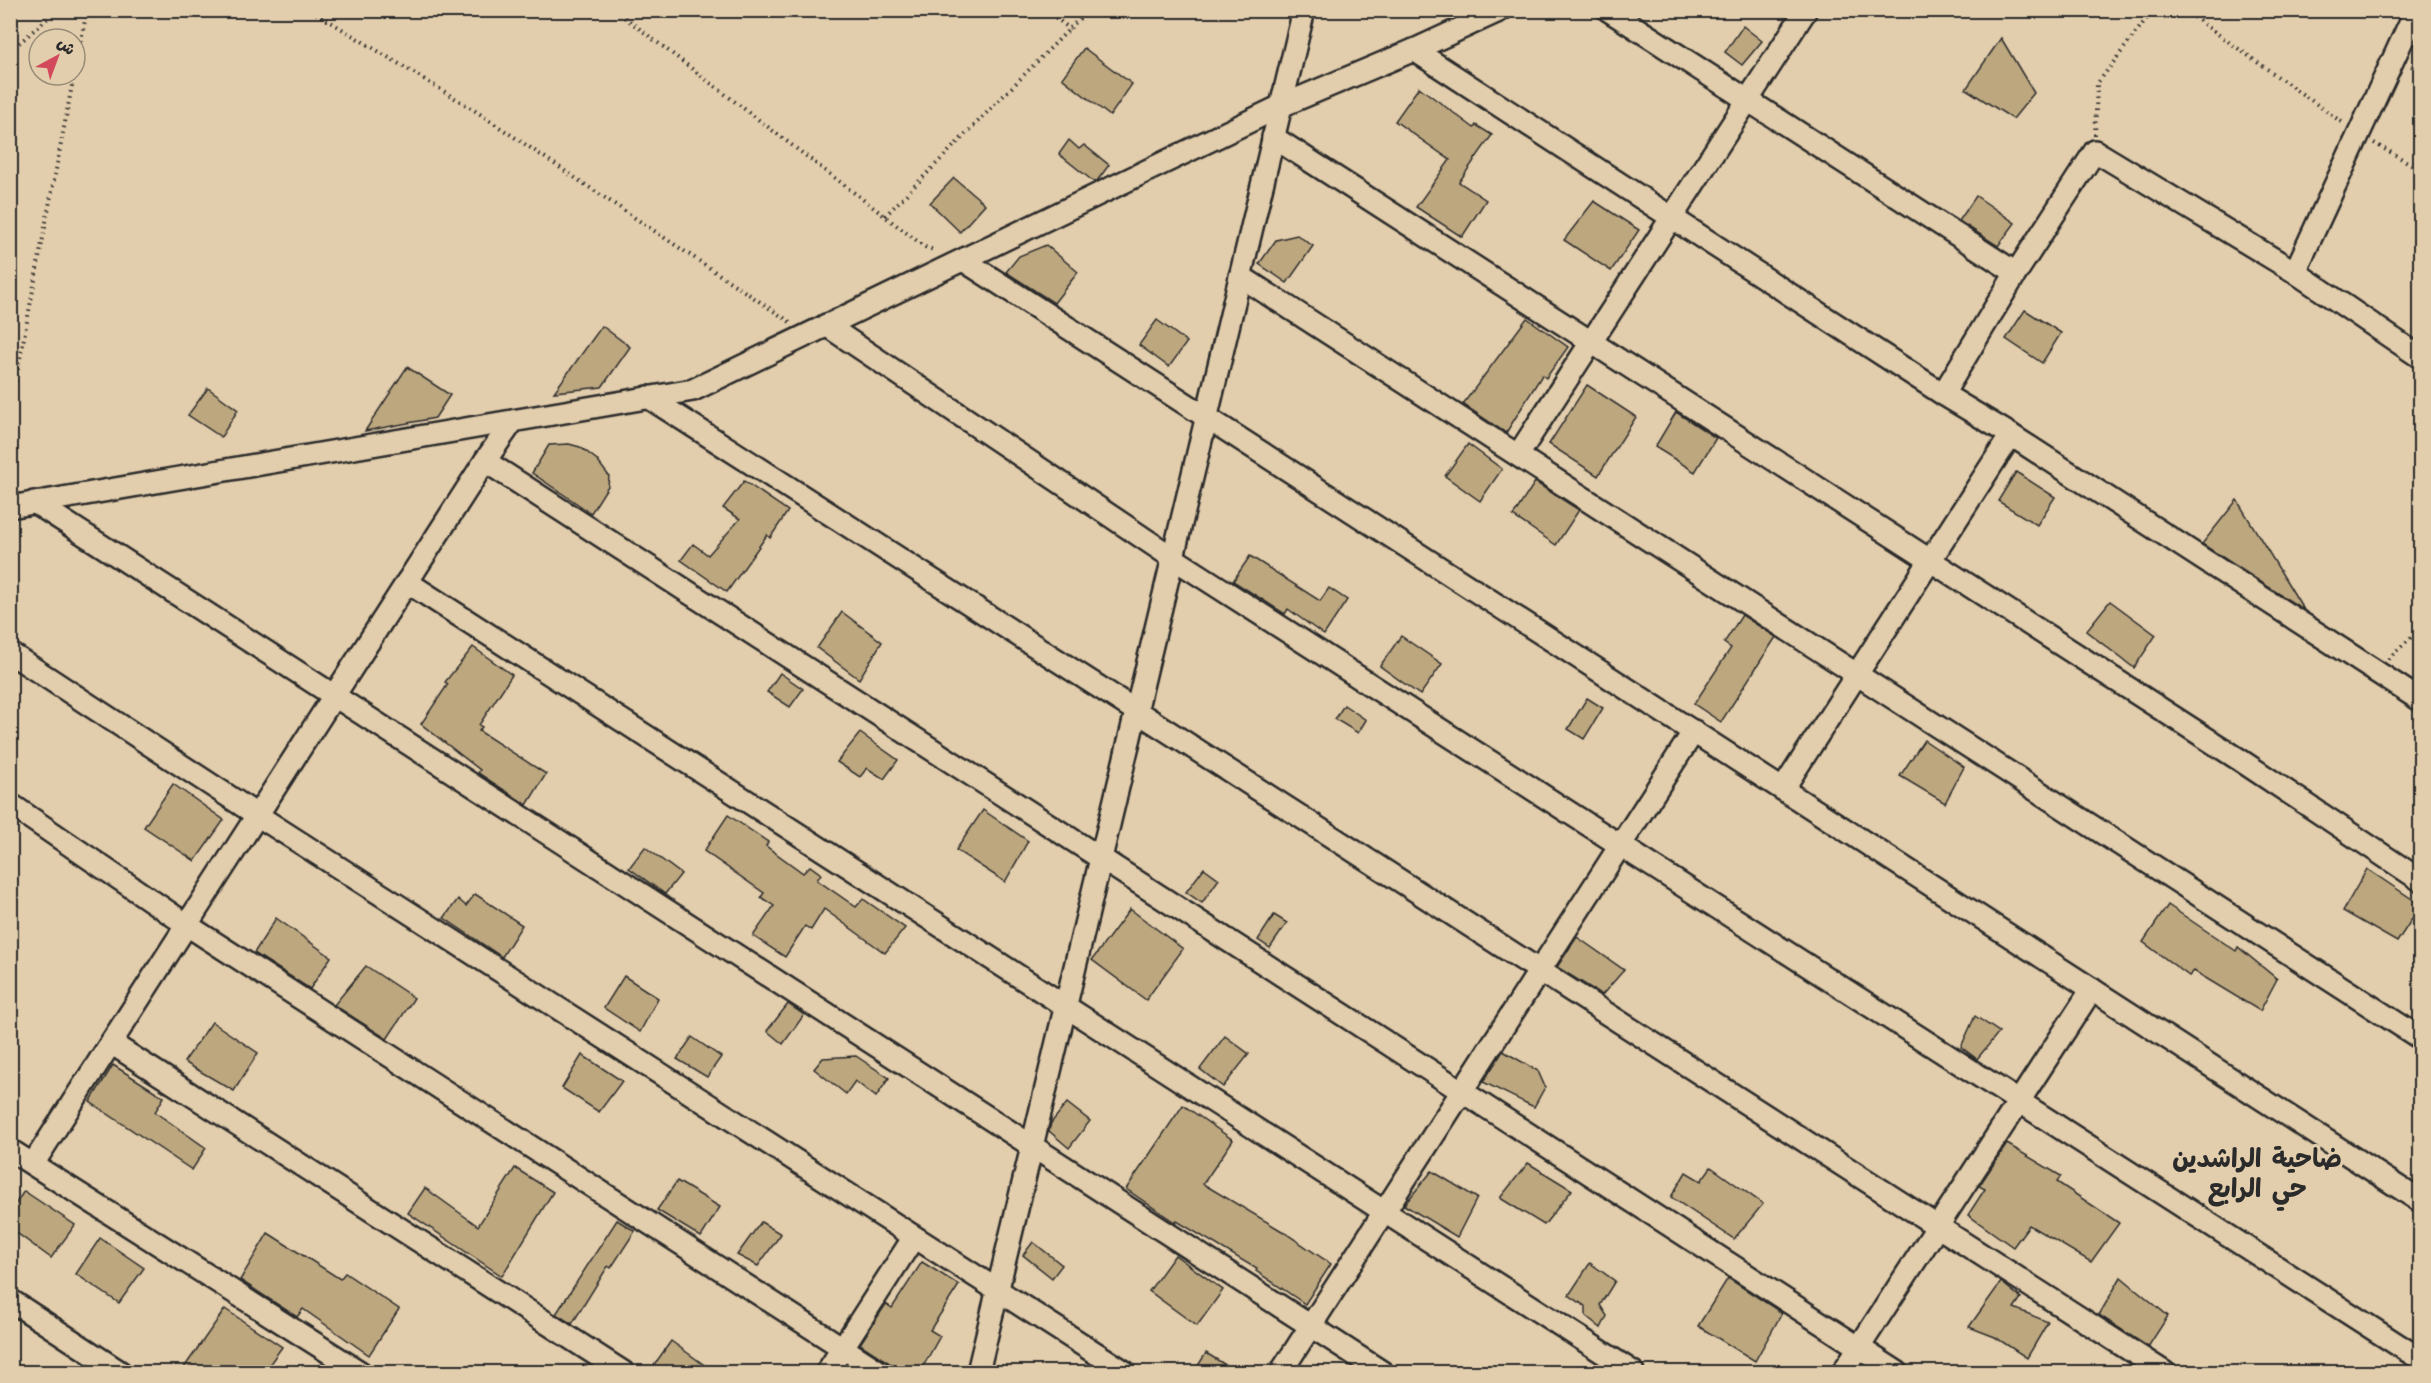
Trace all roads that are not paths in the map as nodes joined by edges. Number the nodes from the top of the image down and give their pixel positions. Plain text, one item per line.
1 (1304, 10) edge
2 (1501, 10) edge
3 (1608, 10) edge
4 (1806, 10) edge
5 (2416, 10) edge
6 (1414, 50) junction
7 (1748, 100) junction
8 (1281, 106) junction
9 (1274, 136) junction
10 (1673, 217) junction
11 (963, 260) junction
12 (2295, 272) junction
13 (2016, 273) junction
14 (1240, 276) junction
15 (817, 330) junction
16 (1592, 342) junction
17 (2421, 357) edge
18 (1943, 394) junction
19 (648, 397) junction
20 (1206, 417) junction
21 (513, 421) junction
22 (2011, 435) junction
23 (1518, 455) junction
24 (485, 461) junction
25 (34, 502) junction
26 (10, 507) edge
27 (1173, 558) junction
28 (1930, 561) junction
29 (407, 582) junction
30 (10, 653) edge
31 (1857, 674) junction
32 (334, 695) junction
33 (2421, 700) edge
34 (1136, 711) junction
35 (1694, 731) junction
36 (1783, 789) junction
37 (10, 804) edge
38 (257, 815) junction
39 (1620, 845) junction
40 (1100, 858) junction
41 (2421, 879) edge
42 (186, 925) junction
43 (1539, 971) junction
44 (2092, 989) junction
45 (1065, 1006) junction
46 (2421, 1038) edge
47 (111, 1043) junction
48 (1461, 1091) junction
49 (2019, 1101) junction
50 (1031, 1146) junction
51 (10, 1150) edge
52 (33, 1164) junction
53 (2421, 1201) edge
54 (1384, 1212) junction
55 (1937, 1227) junction
56 (914, 1237) junction
57 (997, 1290) junction
58 (10, 1300) edge
59 (1310, 1326) junction
60 (843, 1348) junction
61 (1859, 1348) junction
62 (2421, 1359) edge
63 (120, 1372) edge
64 (360, 1372) edge
65 (623, 1372) edge
66 (827, 1372) edge
67 (880, 1372) edge
68 (978, 1372) edge
69 (1125, 1372) edge
70 (1281, 1372) edge
71 (1382, 1372) edge
72 (1633, 1372) edge
73 (1843, 1372) edge
74 (1897, 1372) edge
75 (2164, 1372) edge

1 - 8 street
2 - 6 street
3 - 7 street
4 - 7 street
5 - 12 street
6 - 8 street
6 - 10 street
7 - 10 street
7 - 13 street
8 - 9 street
8 - 11 street
9 - 14 street
9 - 16 street
10 - 16 street
10 - 18 street
11 - 15 street
11 - 20 street
12 - 13 street
12 - 17 street
13 - 18 street
14 - 20 street
14 - 23 street
15 - 19 street
15 - 27 street
16 - 23 street
16 - 28 street
18 - 22 street
19 - 21 street
19 - 34 street
20 - 27 street
20 - 35 street
21 - 24 street
21 - 25 street
22 - 28 street
22 - 33 street
23 - 31 street
24 - 29 street
24 - 40 street
25 - 26 street
25 - 32 street
27 - 34 street
27 - 39 street
28 - 31 street
28 - 41 street
29 - 32 street
29 - 45 street
30 - 38 street
31 - 36 street
31 - 46 street
32 - 38 street
32 - 50 street
34 - 40 street
34 - 43 street
35 - 36 street
35 - 39 street
36 - 44 street
37 - 42 street
38 - 42 street
38 - 56 street
39 - 43 street
39 - 49 street
40 - 45 street
40 - 48 street
42 - 47 street
42 - 60 street
43 - 48 street
43 - 55 street
44 - 49 street
44 - 53 street
45 - 50 street
45 - 54 street
47 - 52 street
47 - 65 street
48 - 54 street
48 - 61 street
49 - 55 street
49 - 62 street
50 - 57 street
50 - 59 street
51 - 52 street
52 - 64 street
54 - 59 street
54 - 72 street
55 - 61 street
55 - 75 street
56 - 57 street
56 - 60 street
57 - 68 street
57 - 69 street
58 - 63 street
59 - 70 street
59 - 71 street
60 - 66 street
60 - 67 street
61 - 73 street
61 - 74 street

